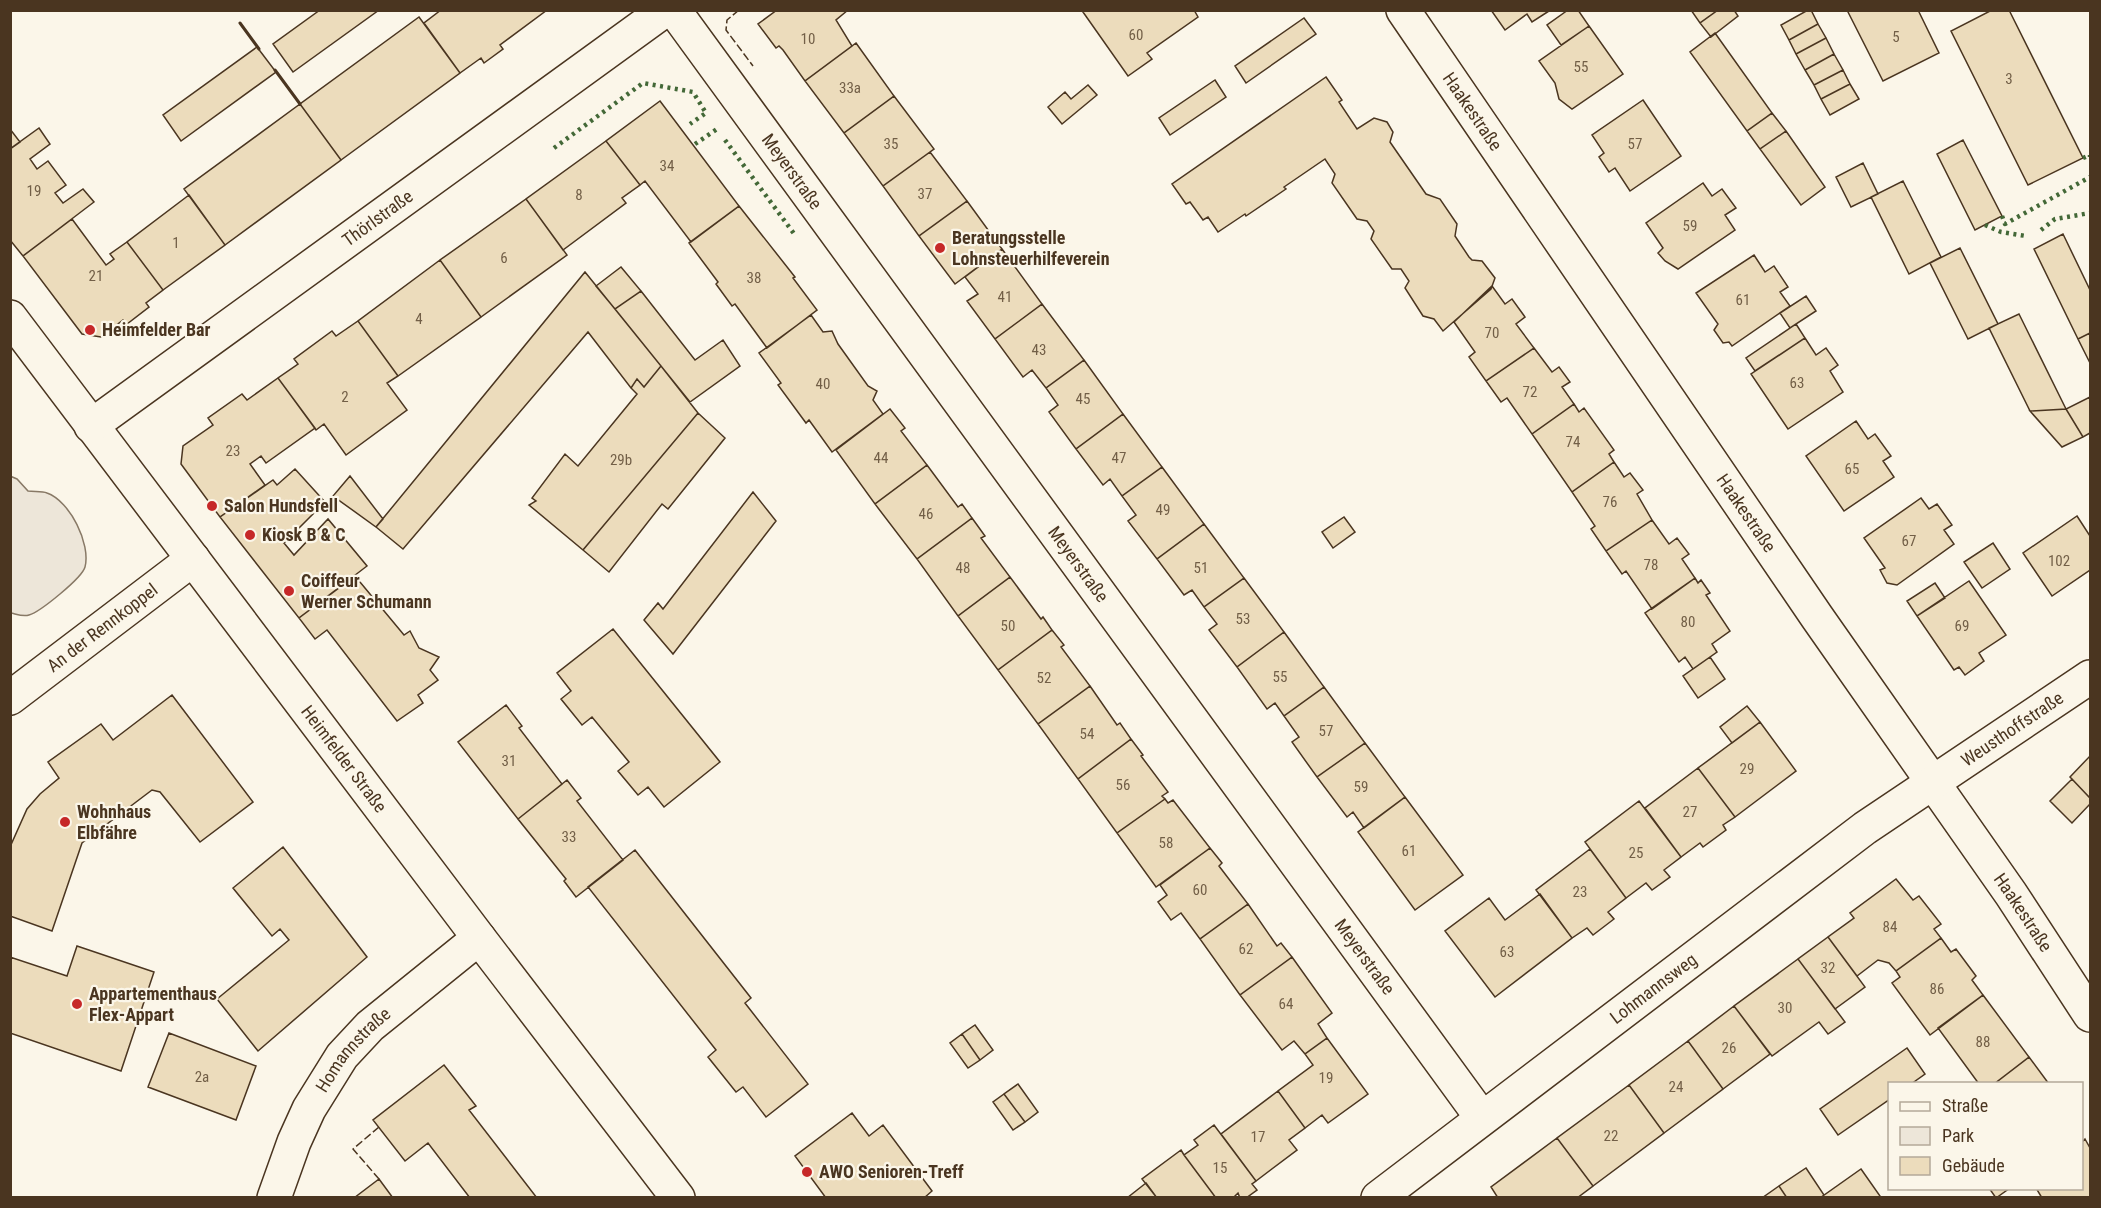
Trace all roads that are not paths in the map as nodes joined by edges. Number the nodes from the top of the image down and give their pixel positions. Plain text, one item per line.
1 (665, 10) edge
2 (674, 10) edge
3 (1403, 10) edge
4 (10, 317) edge
5 (91, 426) junction
6 (193, 559) junction
7 (2091, 677) edge
8 (10, 698) edge
9 (1934, 782) junction
10 (479, 938) junction
11 (2091, 1015) edge
12 (1482, 1118) junction
13 (274, 1197) edge
14 (678, 1197) edge
15 (1378, 1197) edge

1 - 5 street, Thörlstraße
2 - 12 street, Meyerstraße
3 - 9 street, Haakestraße
4 - 5 street, Heimfelder Straße
5 - 6 street, Heimfelder Straße
6 - 8 street, An der Rennkoppel
6 - 10 street, Heimfelder Straße
7 - 9 street, Weusthoffstraße
9 - 11 street, Haakestraße
9 - 12 street, Lohmannsweg
10 - 13 street, Homannstraße
10 - 14 street, Heimfelder Straße
12 - 15 street, Lohmannsweg

